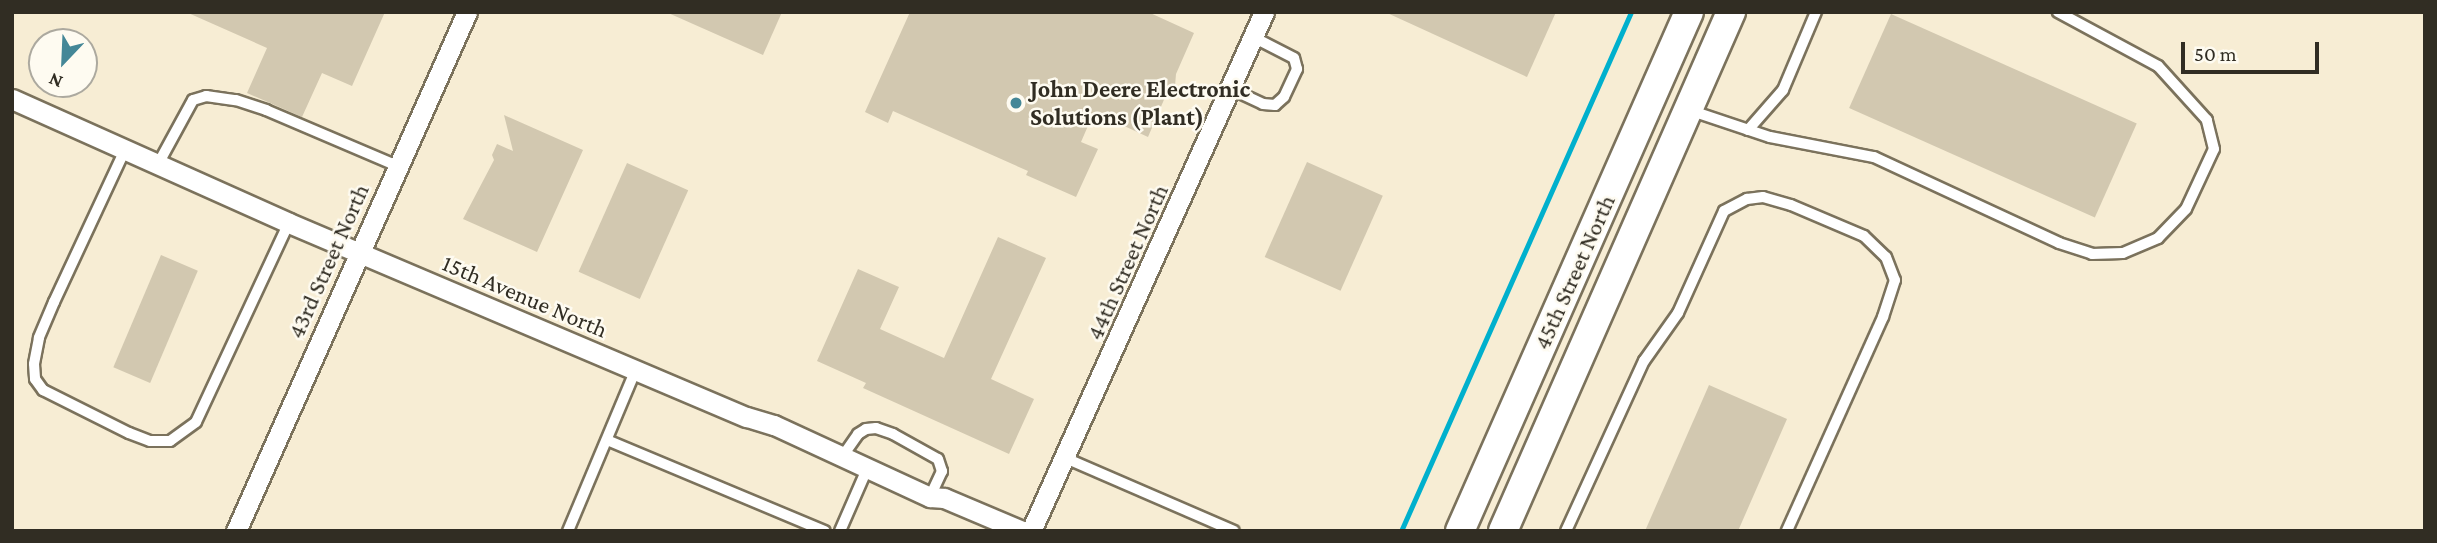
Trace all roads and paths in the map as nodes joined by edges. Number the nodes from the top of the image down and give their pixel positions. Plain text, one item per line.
1 (467, 12) edge
2 (1264, 12) edge
3 (1689, 12) edge
4 (1731, 12) edge
5 (1816, 12) edge
6 (2059, 12) edge
7 (1253, 37) junction
8 (1231, 89) junction
9 (12, 99) edge
10 (1688, 110) junction
11 (1748, 131) junction
12 (124, 152) junction
13 (157, 166) junction
14 (397, 166) junction
15 (289, 223) junction
16 (359, 253) junction
17 (636, 369) junction
18 (607, 440) junction
19 (842, 457) junction
20 (1063, 457) junction
21 (868, 467) junction
22 (930, 497) junction
23 (236, 531) edge
24 (568, 531) edge
25 (825, 531) edge
26 (839, 531) edge
27 (1022, 531) edge
28 (1031, 531) edge
29 (1234, 531) edge
30 (1460, 531) edge
31 (1503, 531) edge
32 (1566, 531) edge
33 (1787, 531) edge

1 - 14 street, 43rd Street North
2 - 7 street, 44th Street North
3 - 30 main road, 45th Street North
4 - 10 main road, 45th Street North
5 - 11 lane
6 - 11 lane
7 - 8 street, 44th Street North
7 - 8 lane
8 - 20 street, 44th Street North
9 - 12 street, 15th Avenue North
10 - 11 lane
10 - 31 main road, 45th Street North
12 - 13 street, 15th Avenue North
12 - 15 lane
13 - 14 lane
13 - 15 street, 15th Avenue North
14 - 16 street, 43rd Street North
15 - 16 street, 15th Avenue North
16 - 17 street, 15th Avenue North
16 - 23 street, 43rd Street North
17 - 18 lane
17 - 19 street, 15th Avenue North
18 - 24 lane
18 - 25 lane
19 - 21 street, 15th Avenue North
19 - 22 lane
20 - 28 street, 44th Street North
20 - 29 lane
21 - 22 street, 15th Avenue North
21 - 26 lane
22 - 27 street, 15th Avenue North
32 - 33 lane

